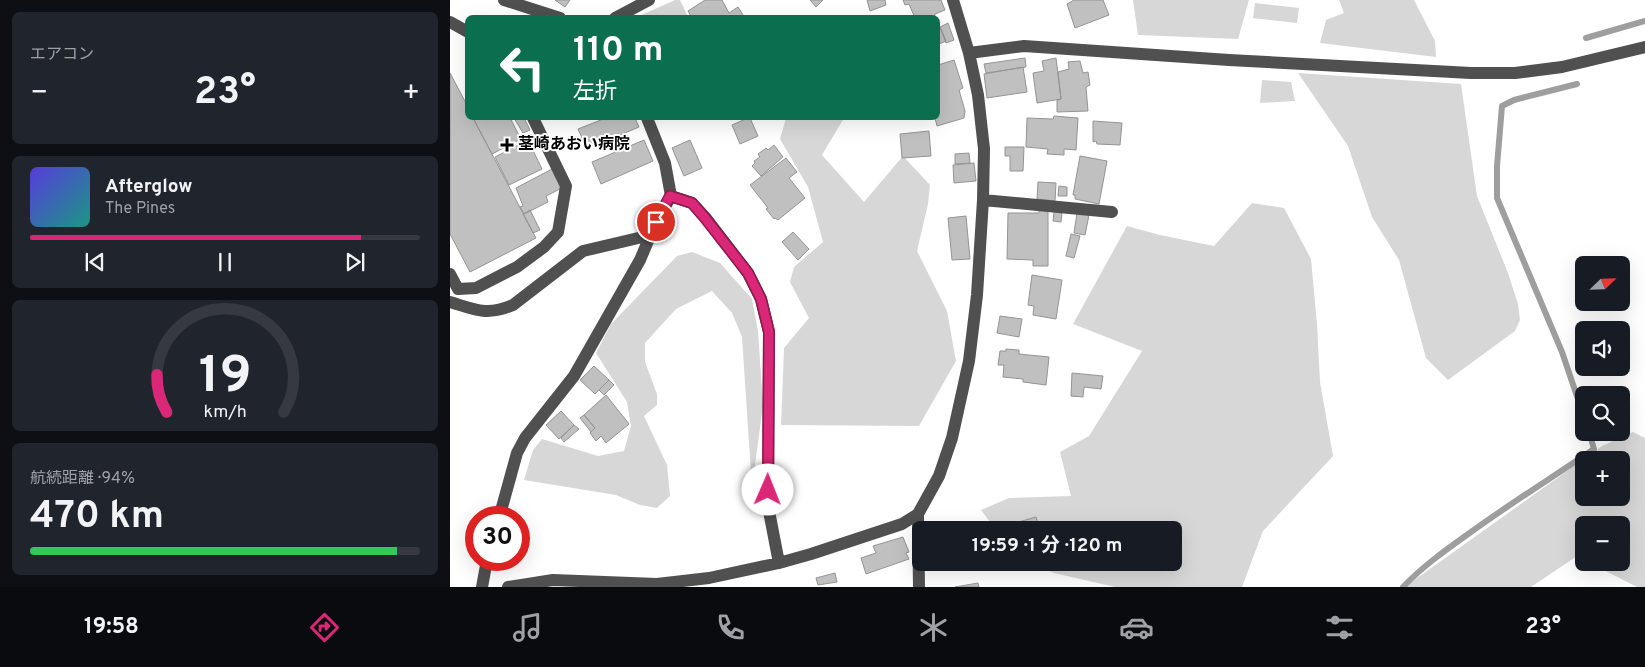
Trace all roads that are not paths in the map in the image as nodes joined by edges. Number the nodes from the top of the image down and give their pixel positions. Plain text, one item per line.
1 (504, 0) edge
2 (649, 0) edge
3 (953, 0) edge
4 (551, 15) edge
5 (621, 15) edge
6 (450, 22) edge
7 (465, 30) edge
8 (1645, 47) edge
9 (969, 52) junction
10 (534, 120) edge
11 (648, 120) edge
12 (670, 196) junction
13 (983, 200) junction
14 (1112, 212) dead end
15 (651, 235) junction
16 (450, 274) edge
17 (450, 302) edge
18 (502, 506) edge
19 (918, 514) junction
20 (779, 563) junction
21 (485, 571) edge
22 (482, 587) edge
23 (508, 587) edge
24 (918, 587) edge

1 - 4 street
2 - 5 street
3 - 9 street
6 - 7 street
8 - 9 street
9 - 13 street
10 - 16 street
11 - 12 street
12 - 15 street
12 - 20 street
13 - 14 street
13 - 19 street
15 - 17 street
15 - 18 street
19 - 20 street
19 - 24 street
20 - 23 street
21 - 22 street

